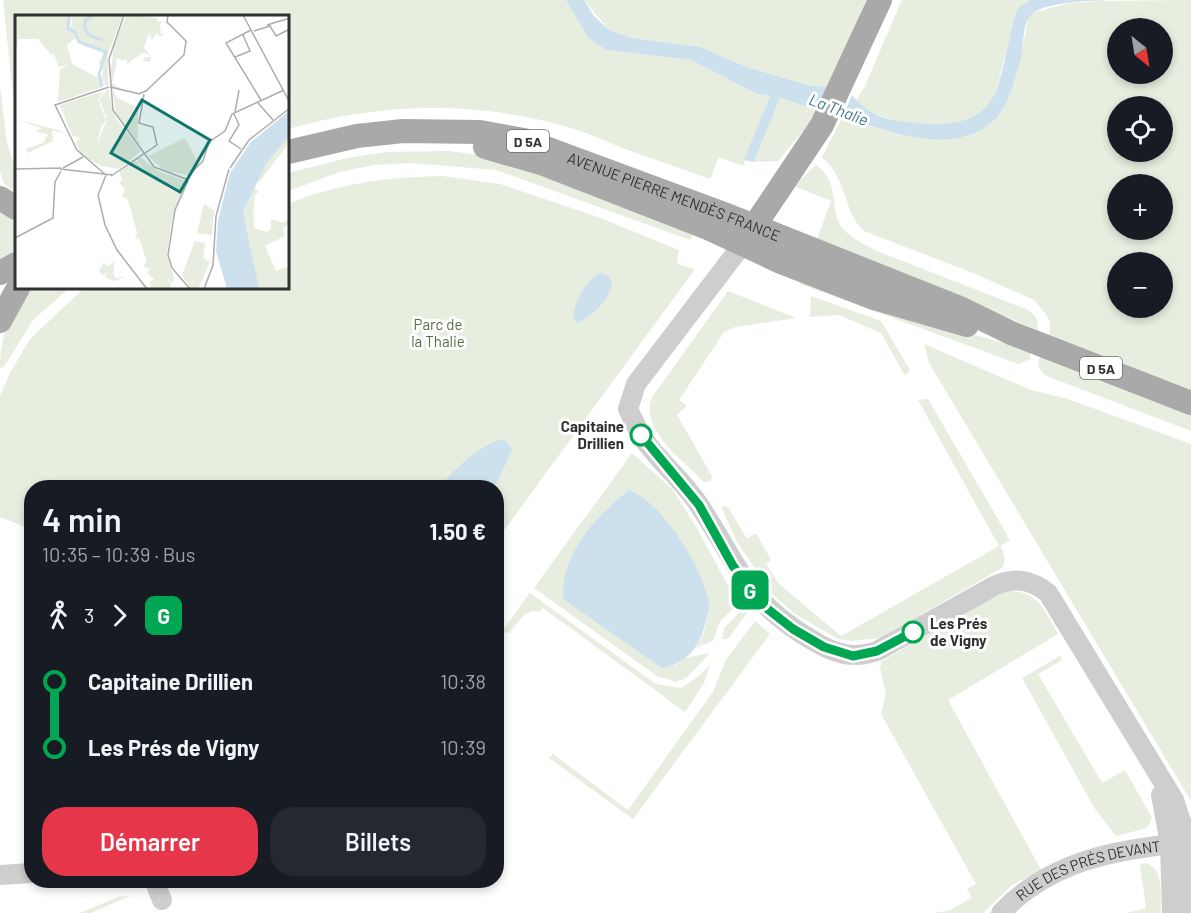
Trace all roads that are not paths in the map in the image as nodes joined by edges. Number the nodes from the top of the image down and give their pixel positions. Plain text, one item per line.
1 (880, 0) edge
2 (290, 152) edge
3 (290, 163) edge
4 (748, 236) junction
5 (8, 277) edge
6 (0, 321) edge
7 (1191, 403) edge
8 (1177, 844) junction
9 (24, 874) edge
10 (0, 875) edge
11 (157, 888) edge
12 (162, 900) dead end
13 (1001, 913) edge
14 (1172, 913) edge
15 (1188, 913) edge

1 - 4 main road
2 - 4 main road, AVENUE PIERRE MENDÈS FRANCE / D 5A
3 - 4 main road, AVENUE PIERRE MENDÈS FRANCE / D 5A
4 - 7 main road, AVENUE PIERRE MENDÈS FRANCE / D 5A
4 - 8 street
5 - 6 main road
8 - 13 street, RUE DES PRÉS DEVANT
8 - 14 street
8 - 15 street
9 - 10 street
11 - 12 street

